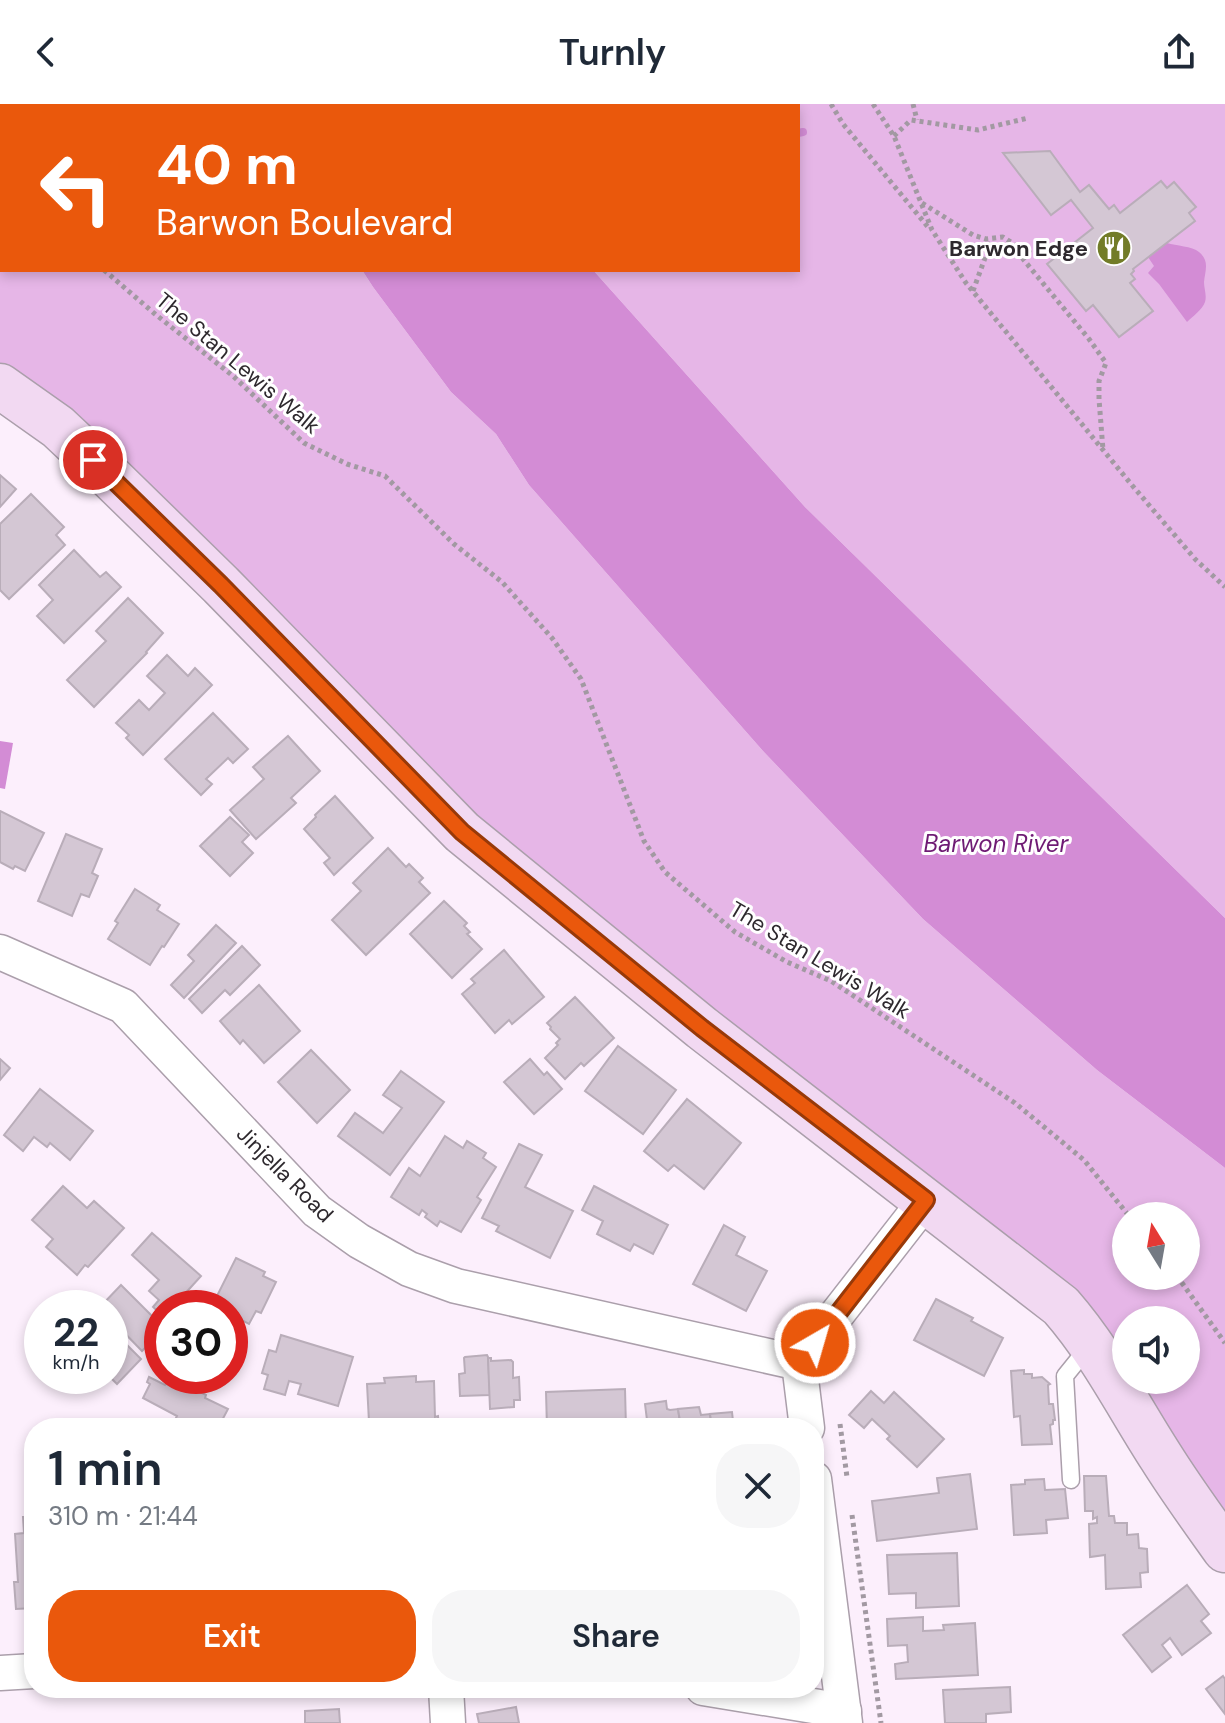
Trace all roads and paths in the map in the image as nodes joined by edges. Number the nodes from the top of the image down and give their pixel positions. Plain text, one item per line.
1 (831, 104) edge
2 (873, 104) edge
3 (913, 104) edge
4 (1028, 118) dead end
5 (917, 120) junction
6 (894, 136) junction
7 (920, 201) junction
8 (932, 230) junction
9 (986, 239) junction
10 (1023, 250) junction
11 (1061, 254) dead end
12 (106, 272) edge
13 (973, 292) junction
14 (0, 386) edge
15 (1103, 451) junction
16 (1225, 587) edge
17 (0, 952) edge
18 (926, 1200) junction
19 (1118, 1202) edge
20 (1187, 1290) edge
21 (1225, 1343) edge
22 (1091, 1344) junction
23 (799, 1363) junction
24 (838, 1413) dead end
25 (806, 1418) edge
26 (1071, 1480) dead end
27 (849, 1491) dead end
28 (851, 1506) dead end
29 (1225, 1550) edge
30 (824, 1558) edge
31 (24, 1672) edge
32 (0, 1673) edge
33 (447, 1698) edge
34 (752, 1698) edge
35 (844, 1717) edge
36 (448, 1723) edge
37 (881, 1723) edge

1 - 8 path
2 - 6 path
3 - 5 path
4 - 5 path
5 - 6 path
6 - 7 path
7 - 8 path
7 - 9 path
8 - 13 path
9 - 10 path
9 - 13 path
10 - 11 path
10 - 15 path
12 - 19 path, The Stan Lewis Walk
13 - 15 path
14 - 18 street
15 - 16 path
17 - 23 street, Jinjella Road
18 - 22 street
18 - 23 street
20 - 21 path
22 - 26 lane
22 - 29 street
23 - 25 street
24 - 27 path
28 - 37 path
30 - 35 street
31 - 32 street
33 - 36 street
34 - 35 street

